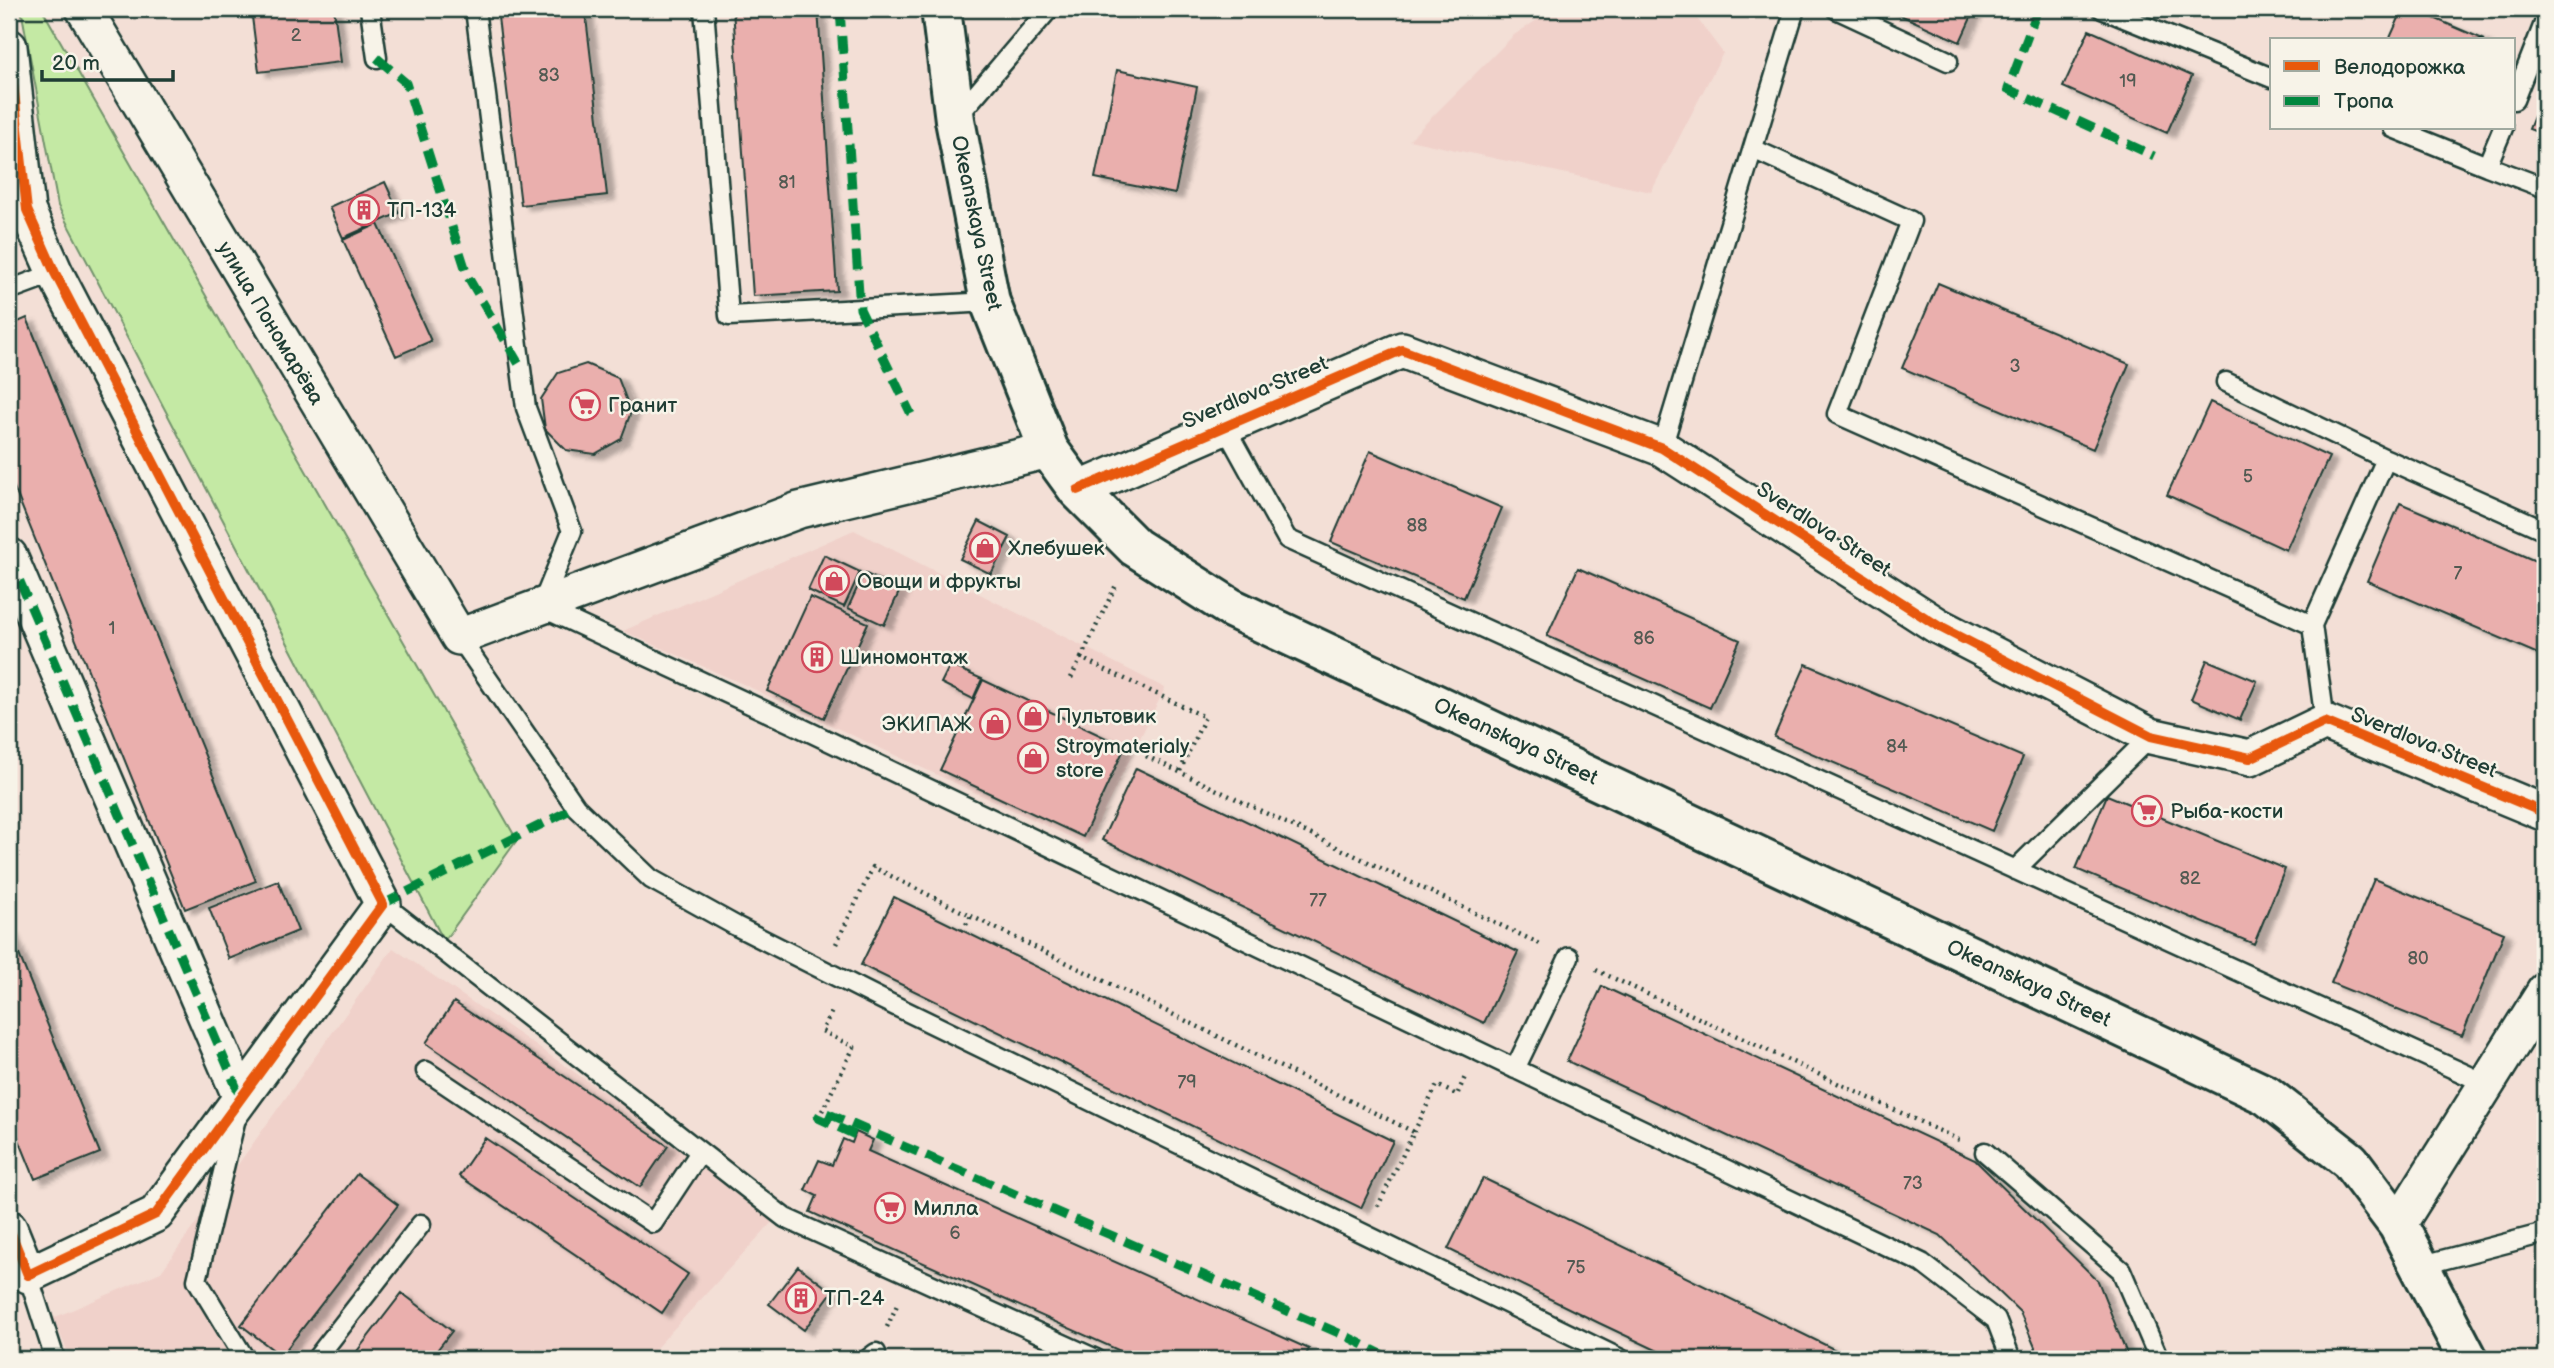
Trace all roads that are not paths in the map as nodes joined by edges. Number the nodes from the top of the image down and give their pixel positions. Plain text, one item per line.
1 (84, 9) edge
2 (370, 9) edge
3 (475, 9) edge
4 (704, 9) edge
5 (941, 9) edge
6 (1049, 9) edge
7 (1795, 9) edge
8 (1836, 9) edge
9 (2102, 9) edge
10 (2545, 21) edge
11 (9, 47) edge
12 (377, 58) dead end
13 (1948, 61) dead end
14 (2270, 77) edge
15 (2516, 95) edge
16 (955, 120) junction
17 (2398, 130) edge
18 (2501, 130) edge
19 (1753, 149) junction
20 (2487, 166) junction
21 (2545, 188) edge
22 (18, 214) edge
23 (55, 272) junction
24 (9, 290) edge
25 (990, 302) junction
26 (2226, 382) dead end
27 (1224, 427) junction
28 (1662, 448) junction
29 (1049, 450) junction
30 (2386, 459) junction
31 (1078, 490) junction
32 (2545, 530) edge
33 (9, 556) edge
34 (541, 607) junction
35 (2312, 625) junction
36 (459, 637) junction
37 (2325, 722) junction
38 (2151, 736) junction
39 (2545, 813) edge
40 (2015, 870) junction
41 (383, 904) junction
42 (1569, 957) road end
43 (2545, 991) edge
44 (1515, 1069) junction
45 (426, 1071) dead end
46 (2487, 1084) junction
47 (241, 1098) junction
48 (700, 1152) junction
49 (1985, 1152) road end
50 (421, 1224) dead end
51 (2398, 1225) junction
52 (9, 1228) edge
53 (2545, 1233) edge
54 (2419, 1266) junction
55 (28, 1275) junction
56 (55, 1359) edge
57 (244, 1359) edge
58 (316, 1359) edge
59 (1096, 1359) edge
60 (1621, 1359) edge
61 (2011, 1359) edge
62 (2159, 1359) edge
63 (2468, 1359) edge

1 - 36 street, улица Пономарёва
2 - 12 lane
3 - 34 lane
4 - 25 lane
5 - 16 main road, Okeanskaya Street
6 - 16 lane
7 - 19 lane
8 - 13 lane
9 - 14 lane
10 - 15 lane
11 - 22 street
16 - 25 main road, Okeanskaya Street
17 - 20 lane
18 - 20 lane
19 - 28 lane
19 - 35 lane
20 - 21 lane
22 - 23 street
23 - 24 lane
23 - 41 street
25 - 29 main road, Okeanskaya Street
26 - 30 lane
27 - 28 street, Sverdlova Street
27 - 31 street, Sverdlova Street
27 - 40 lane
28 - 38 street, Sverdlova Street
29 - 31 main road, Okeanskaya Street
29 - 34 street
30 - 32 lane
30 - 35 lane
31 - 51 main road, Okeanskaya Street
33 - 47 street
34 - 36 street
34 - 44 lane
35 - 37 lane
36 - 60 lane
37 - 38 street, Sverdlova Street
37 - 39 street, Sverdlova Street
38 - 40 lane
40 - 46 lane
41 - 47 street
41 - 48 lane
42 - 44 lane
43 - 46 street
44 - 61 lane
45 - 48 lane
46 - 51 street
47 - 55 street
47 - 57 lane
48 - 59 lane
49 - 62 lane
50 - 58 lane
51 - 54 main road, Okeanskaya Street
52 - 55 street
53 - 54 lane
54 - 63 main road, Okeanskaya Street
55 - 56 lane

